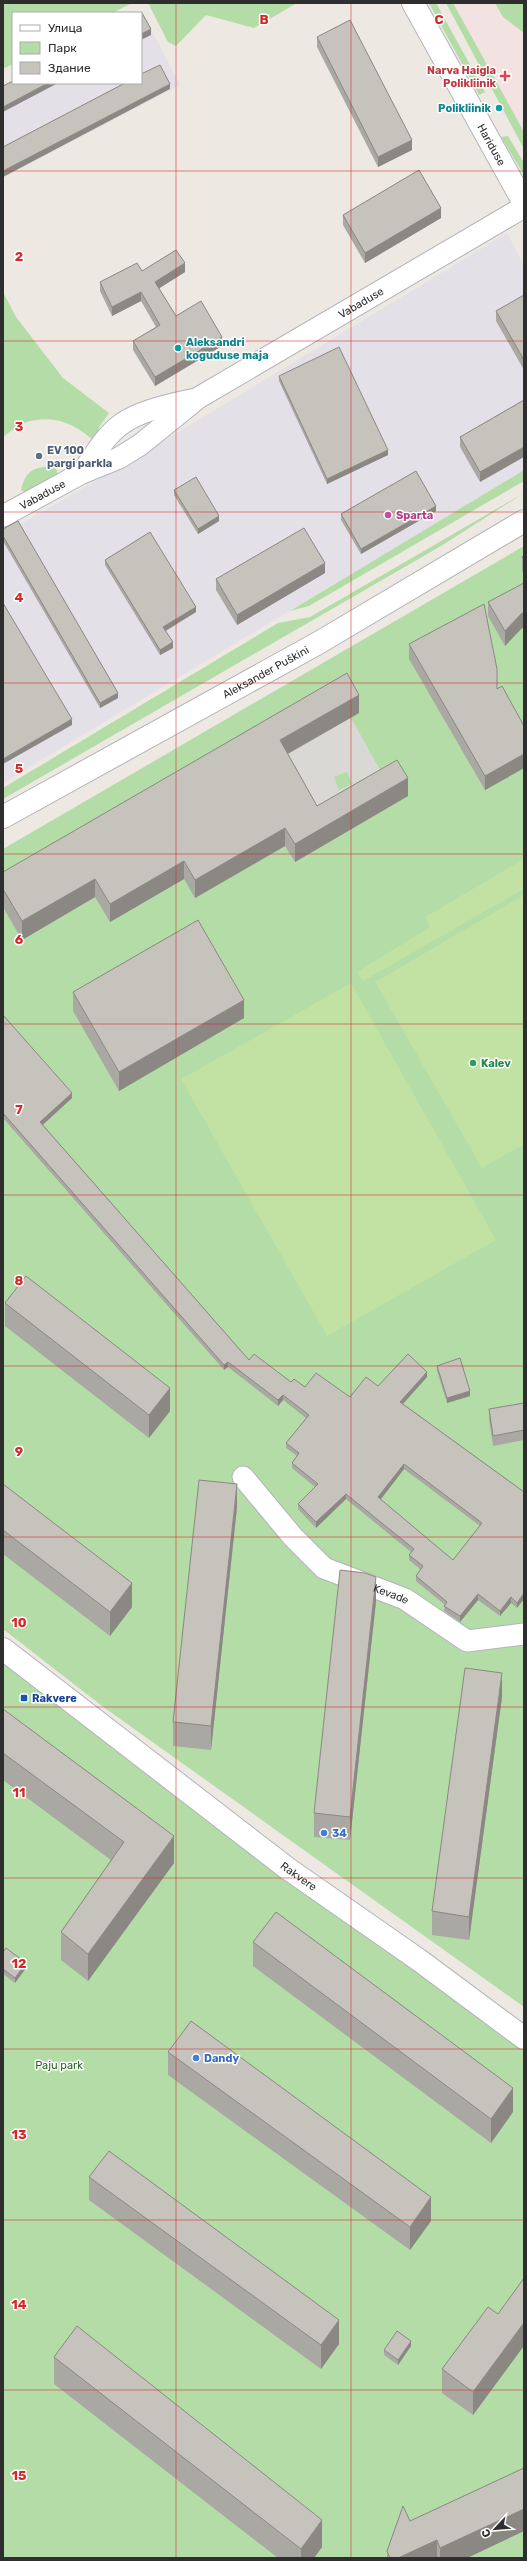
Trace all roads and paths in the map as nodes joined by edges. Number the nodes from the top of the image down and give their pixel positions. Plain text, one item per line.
1 (413, 3) edge
2 (524, 203) edge
3 (524, 206) edge
4 (198, 398) junction
5 (82, 473) junction
6 (3, 516) edge
7 (524, 521) edge
8 (3, 817) edge
9 (243, 1477) dead end
10 (524, 1634) edge
11 (3, 1649) edge
12 (524, 2038) edge

1 - 2 street, Hariduse
3 - 4 street, Vabaduse
4 - 5 street, Vabaduse
4 - 5 street, Vabaduse
5 - 6 street, Vabaduse
7 - 8 street, Aleksander Puškini
9 - 10 street, Kevade
11 - 12 street, Rakvere

